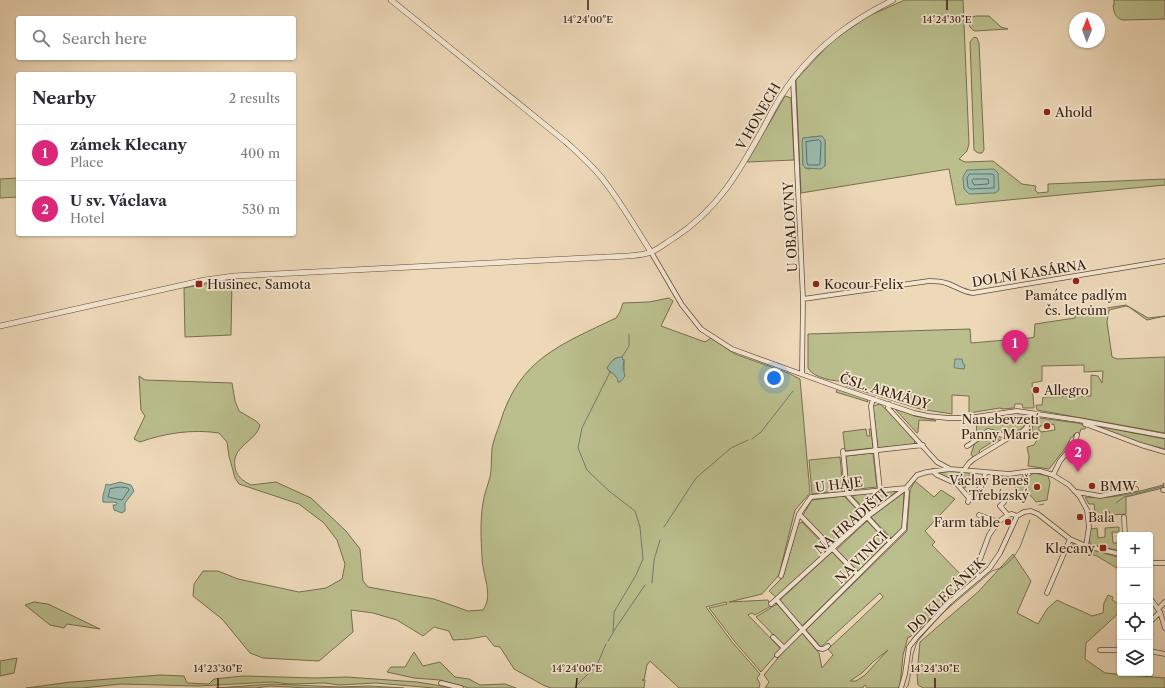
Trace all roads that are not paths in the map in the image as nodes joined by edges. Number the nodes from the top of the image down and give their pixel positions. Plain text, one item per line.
1 (391, 0) edge
2 (893, 0) edge
3 (793, 79) junction
4 (651, 252) junction
5 (1165, 261) edge
6 (803, 299) junction
7 (0, 326) edge
8 (802, 374) junction
9 (873, 399) junction
10 (889, 404) junction
11 (1029, 413) junction
12 (1086, 422) junction
13 (1077, 435) dead end
14 (1165, 436) edge
15 (1010, 437) junction
16 (923, 445) junction
17 (967, 446) dead end
18 (875, 450) junction
19 (1165, 452) edge
20 (950, 469) junction
21 (964, 470) junction
22 (933, 471) junction
23 (985, 473) junction
24 (1053, 475) junction
25 (906, 488) junction
26 (1136, 489) dead end
27 (880, 490) junction
28 (1076, 492) junction
29 (847, 493) junction
30 (1004, 502) dead end
31 (799, 514) junction
32 (979, 515) dead end
33 (1008, 515) junction
34 (1017, 516) junction
35 (867, 517) junction
36 (1124, 517) dead end
37 (998, 522) junction
38 (1125, 532) edge
39 (1070, 539) junction
40 (890, 542) junction
41 (1086, 546) junction
42 (832, 549) junction
43 (1117, 553) edge
44 (1153, 563) edge
45 (1165, 563) edge
46 (857, 574) junction
47 (781, 576) dead end
48 (979, 578) junction
49 (1047, 593) dead end
50 (776, 600) junction
51 (1153, 602) edge
52 (1165, 602) edge
53 (771, 604) dead end
54 (1159, 610) junction
55 (1153, 618) edge
56 (1165, 628) edge
57 (802, 629) junction
58 (773, 637) dead end
59 (828, 646) dead end
60 (784, 648) junction
61 (1100, 650) dead end
62 (1117, 650) edge
63 (1153, 652) edge
64 (1165, 654) edge
65 (777, 655) dead end
66 (441, 683) dead end
67 (462, 688) edge
68 (901, 688) edge

1 - 4 street
2 - 3 street, V HONECH
3 - 4 street, V HONECH
3 - 6 street, U OBALOVNY
4 - 7 street
4 - 8 street, ČSL. ARMÁDY
5 - 6 street, DOLNÍ KASÁRNA
6 - 8 street, U OBALOVNY
8 - 9 street, ČSL. ARMÁDY
9 - 10 street, ČSL. ARMÁDY
9 - 18 street
10 - 11 street, ČSL. ARMÁDY
10 - 16 street
11 - 12 street, ČSL. ARMÁDY
11 - 15 street
12 - 14 street, ČSL. ARMÁDY
12 - 19 street
13 - 24 street
15 - 17 street
15 - 21 street
16 - 18 street
16 - 20 street
18 - 27 street
18 - 29 street
20 - 21 street, NA HRADIŠTI
20 - 22 street, NA HRADIŠTI
21 - 23 street, NA HRADIŠTI
22 - 23 street
22 - 25 street, NA HRADIŠTI
23 - 24 street, NA HRADIŠTI
24 - 28 street
25 - 27 street, U HÁJE
25 - 35 street, NA HRADIŠTI
25 - 40 street, NA VINICI
26 - 28 street
27 - 29 street, U HÁJE
28 - 41 street
29 - 31 street, U HÁJE
29 - 35 street
30 - 33 street
31 - 42 street
31 - 47 street, U HÁJE
32 - 37 street
33 - 34 street
33 - 37 street
34 - 39 street
34 - 48 street, DO KLECÁNEK
35 - 40 street
35 - 42 street, NA HRADIŠTI
36 - 38 street
37 - 48 street
39 - 41 street
39 - 49 street
40 - 46 street, NA VINICI
41 - 43 street
42 - 46 street
42 - 50 street, NA HRADIŠTI
44 - 45 street
46 - 57 street, NA VINICI
48 - 68 street, DO KLECÁNEK
50 - 53 street, NA HRADIŠTI
50 - 57 street
51 - 54 street
52 - 54 street
54 - 55 street
54 - 56 street
57 - 59 street
57 - 60 street, NA VINICI
58 - 60 street
60 - 65 street, NA VINICI
61 - 62 street
63 - 64 street
66 - 67 street

